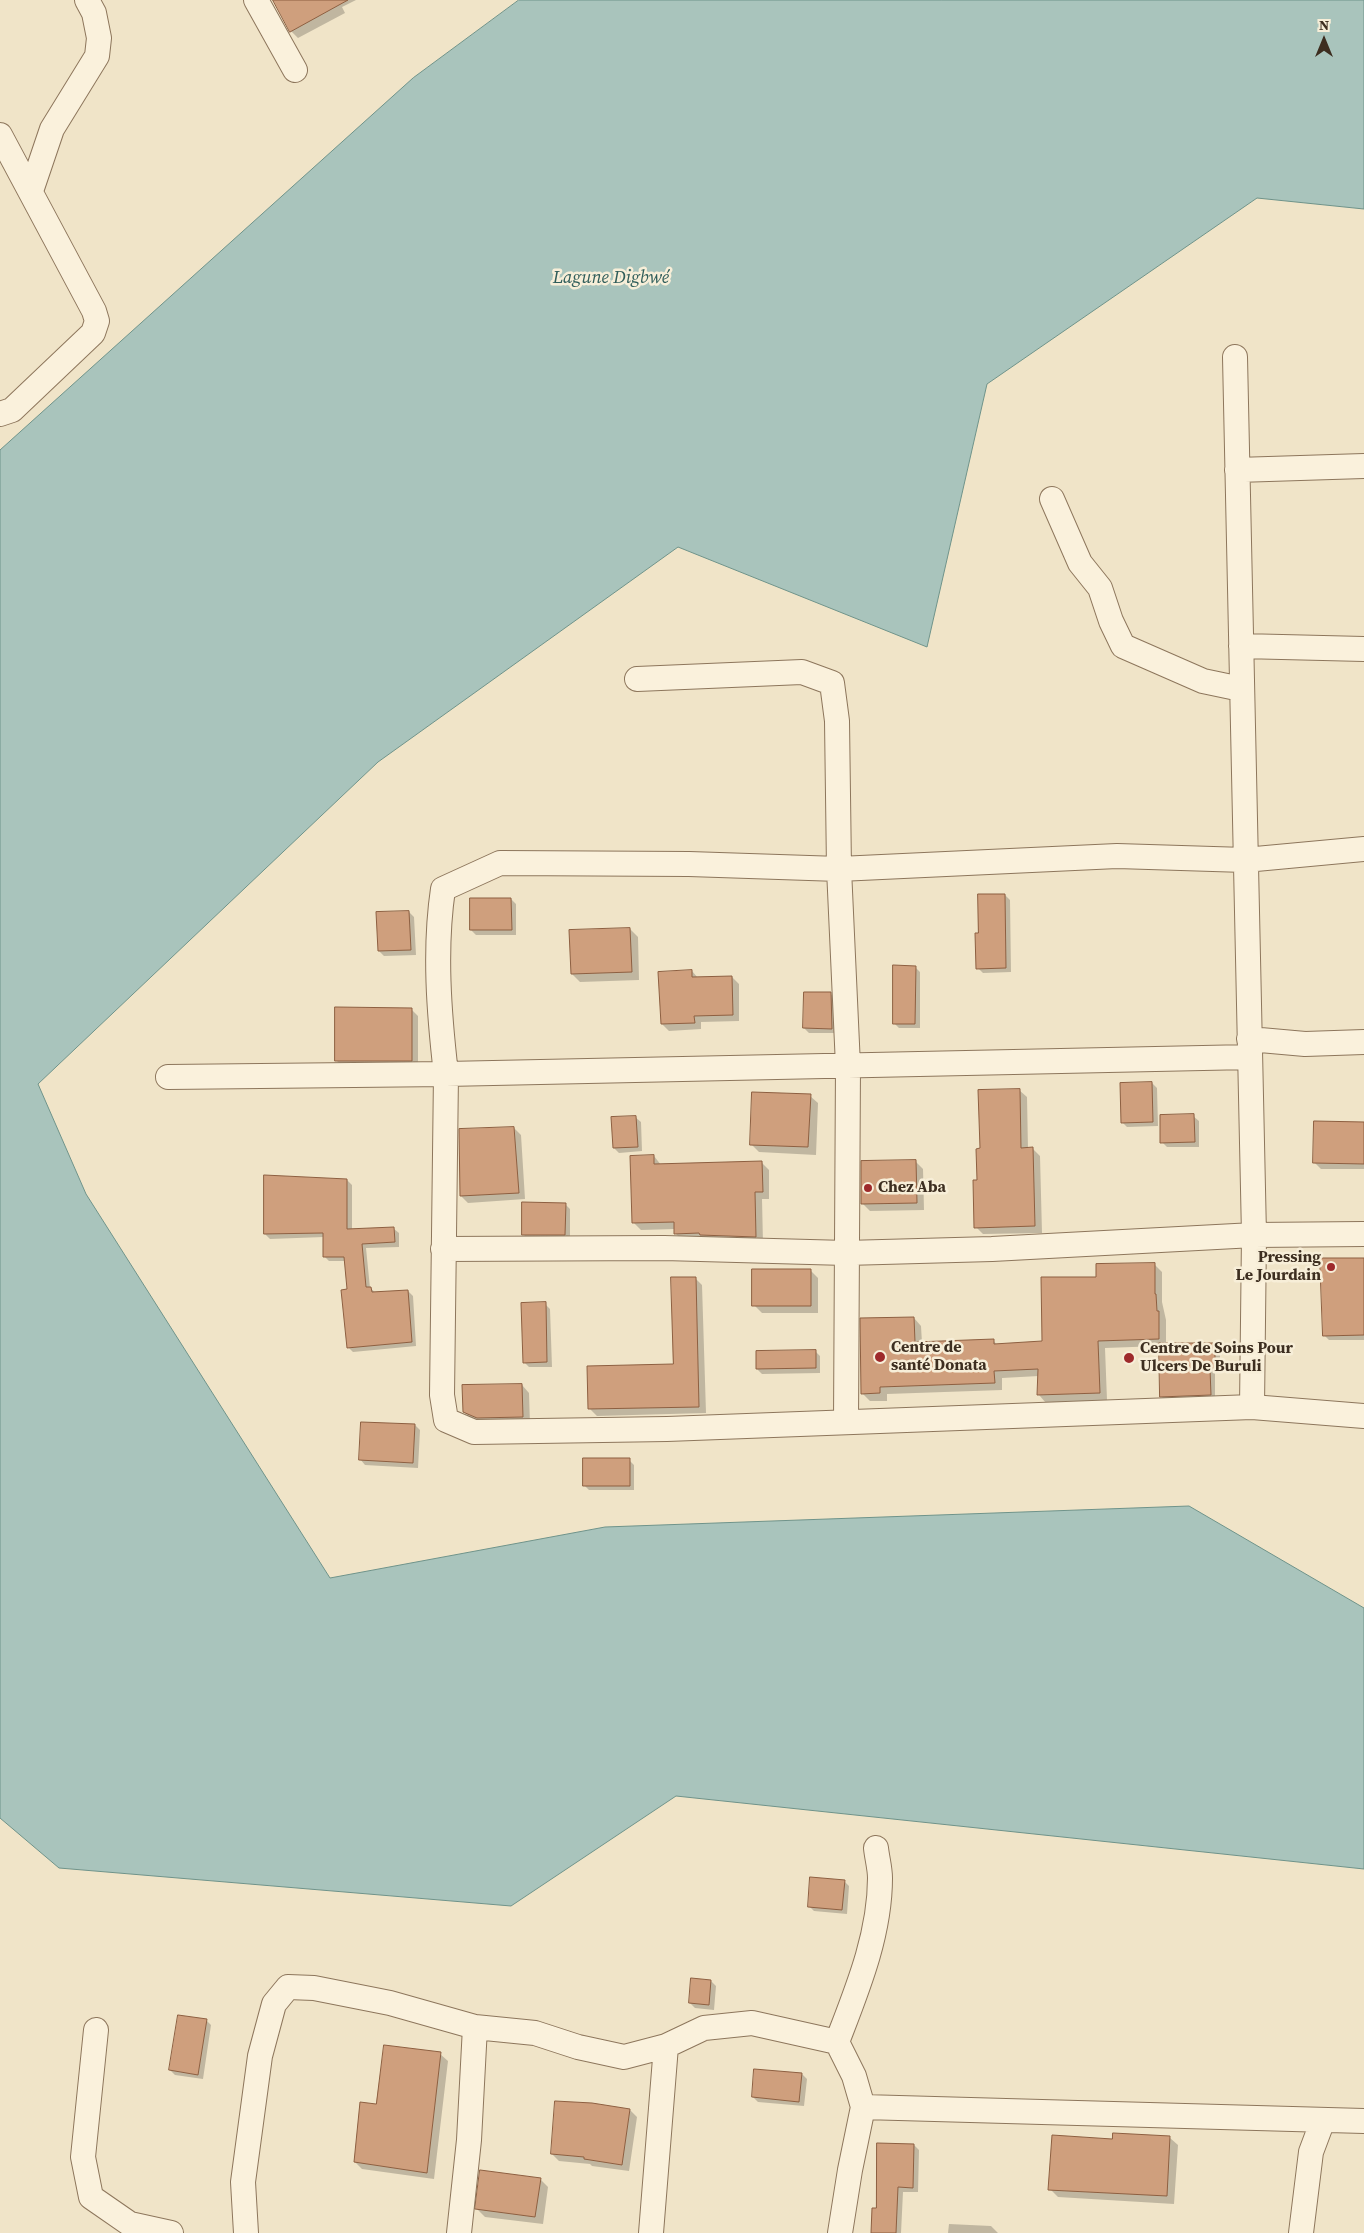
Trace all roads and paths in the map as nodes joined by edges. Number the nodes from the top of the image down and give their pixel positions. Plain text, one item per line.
1 (88, 0) edge
2 (256, 0) edge
3 (296, 70) dead end
4 (0, 135) edge
5 (31, 192) junction
6 (1235, 357) dead end
7 (0, 414) edge
8 (1364, 466) edge
9 (1237, 470) junction
10 (1052, 499) dead end
11 (1241, 646) junction
12 (1364, 649) edge
13 (637, 679) dead end
14 (1241, 689) junction
15 (1364, 849) edge
16 (1245, 860) junction
17 (839, 869) junction
18 (1364, 1042) edge
19 (1250, 1048) junction
20 (848, 1066) junction
21 (446, 1074) junction
22 (168, 1076) dead end
23 (1364, 1234) edge
24 (1254, 1235) junction
25 (443, 1249) junction
26 (846, 1253) junction
27 (1252, 1407) junction
28 (1364, 1416) edge
29 (846, 1421) junction
30 (876, 1848) dead end
31 (475, 2027) junction
32 (96, 2030) dead end
33 (837, 2042) junction
34 (666, 2046) junction
35 (864, 2107) junction
36 (1323, 2120) junction
37 (1364, 2121) edge
38 (171, 2233) edge
39 (246, 2233) edge
40 (459, 2233) edge
41 (651, 2233) edge
42 (840, 2233) edge
43 (1301, 2233) edge

1 - 5 street
2 - 3 street
4 - 5 street
5 - 7 street
6 - 9 street
8 - 9 street
9 - 11 street
10 - 14 street
11 - 12 street
11 - 14 street
13 - 17 street
14 - 16 street
15 - 16 street
16 - 17 street
16 - 19 street
17 - 20 street
17 - 21 street
18 - 19 street
19 - 20 street
19 - 24 street
20 - 21 street
20 - 26 street
21 - 22 street
21 - 25 street
23 - 24 street
24 - 26 street
24 - 27 street
25 - 26 street
25 - 29 street
26 - 29 street
27 - 28 street
27 - 29 street
30 - 33 street
31 - 34 street
31 - 39 street
31 - 40 street
32 - 38 street
33 - 34 street
33 - 35 street
34 - 41 street
35 - 36 street
35 - 42 street
36 - 37 street
36 - 43 street

